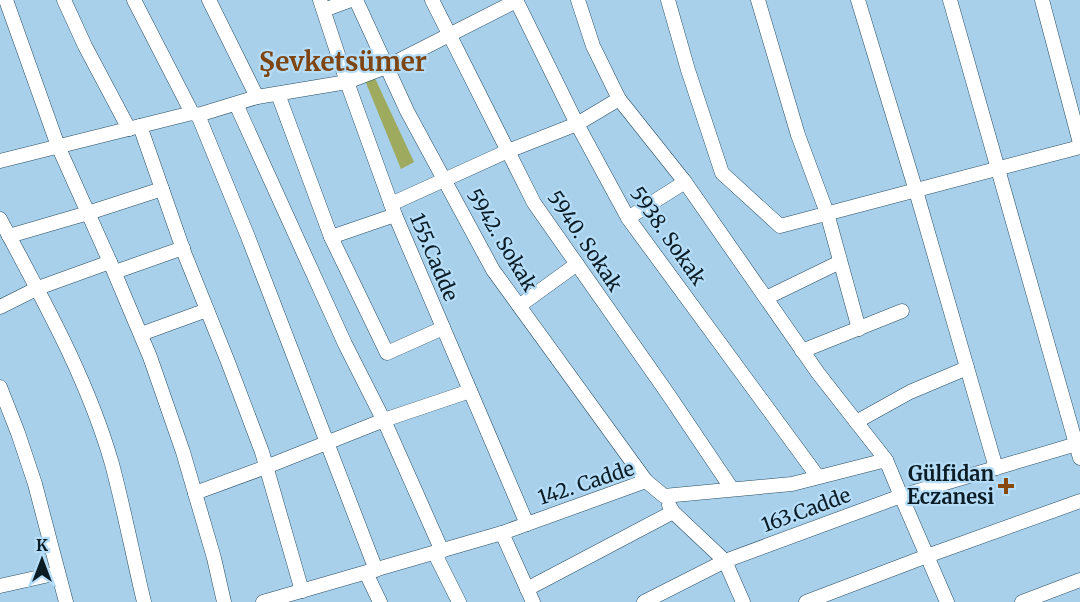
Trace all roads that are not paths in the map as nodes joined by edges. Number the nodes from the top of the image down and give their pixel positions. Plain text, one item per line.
1 (6, 0) edge
2 (64, 0) edge
3 (134, 0) edge
4 (209, 0) edge
5 (351, 0) edge
6 (356, 0) edge
7 (432, 0) edge
8 (578, 0) edge
9 (668, 0) edge
10 (758, 0) edge
11 (858, 0) edge
12 (950, 0) edge
13 (1042, 0) edge
14 (516, 1) edge
15 (322, 5) edge
16 (450, 34) junction
17 (386, 67) junction
18 (347, 82) junction
19 (278, 94) junction
20 (257, 97) junction
21 (619, 99) junction
22 (236, 104) junction
23 (195, 114) junction
24 (577, 124) junction
25 (134, 127) junction
26 (1080, 145) edge
27 (58, 146) junction
28 (508, 151) junction
29 (0, 161) edge
30 (997, 170) junction
31 (445, 181) junction
32 (685, 182) junction
33 (162, 189) junction
34 (916, 191) junction
35 (393, 210) junction
36 (88, 213) junction
37 (827, 213) junction
38 (628, 218) junction
39 (0, 219) edge
40 (9, 236) junction
41 (331, 237) junction
42 (183, 248) junction
43 (840, 262) junction
44 (577, 264) junction
45 (112, 267) junction
46 (38, 288) junction
47 (766, 298) junction
48 (519, 306) junction
49 (0, 307) edge
50 (207, 309) junction
51 (902, 311) dead end
52 (443, 328) junction
53 (859, 328) junction
54 (141, 334) junction
55 (802, 351) junction
56 (967, 368) junction
57 (0, 387) edge
58 (470, 391) junction
59 (384, 420) junction
60 (856, 422) junction
61 (328, 443) junction
62 (1078, 443) edge
63 (1080, 458) edge
64 (886, 460) junction
65 (266, 467) junction
66 (996, 468) junction
67 (818, 477) junction
68 (646, 481) junction
69 (732, 489) junction
70 (195, 493) junction
71 (664, 496) junction
72 (901, 496) junction
73 (1080, 501) edge
74 (673, 512) junction
75 (527, 524) junction
76 (502, 533) junction
77 (438, 552) junction
78 (927, 556) junction
79 (725, 561) junction
80 (371, 571) junction
81 (57, 573) junction
82 (1080, 580) edge
83 (0, 586) edge
84 (302, 591) junction
85 (530, 596) edge
86 (831, 598) edge
87 (1030, 601) edge
88 (66, 602) edge
89 (144, 602) edge
90 (224, 602) edge
91 (263, 602) edge
92 (380, 602) edge
93 (459, 602) edge
94 (644, 602) edge
95 (743, 602) edge
96 (806, 602) edge
97 (947, 602) edge

1 - 27 street
2 - 25 street
3 - 23 street
4 - 20 street
5 - 15 street
6 - 17 street, 5942. Sokak
7 - 16 street, 5940. Sokak
8 - 21 street
9 - 37 street
10 - 37 street
11 - 34 street
12 - 30 street
13 - 26 street
14 - 16 street
14 - 24 street, 5938. Sokak
15 - 18 street, 155.Cadde
16 - 17 street
16 - 28 street, 5940. Sokak
17 - 18 street
17 - 31 street, 5942. Sokak
18 - 19 street
18 - 35 street, 155.Cadde
19 - 20 street
19 - 41 street
20 - 22 street
21 - 24 street
21 - 32 street
22 - 23 street
22 - 59 street
23 - 25 street
23 - 61 street
24 - 28 street
24 - 38 street, 5938. Sokak
25 - 27 street
25 - 33 street
26 - 30 street
27 - 29 street
27 - 36 street
28 - 31 street
28 - 44 street, 5940. Sokak
30 - 34 street
30 - 62 street
31 - 35 street
31 - 48 street, 5942. Sokak
32 - 38 street
32 - 47 street
33 - 36 street
33 - 42 street
34 - 37 street
34 - 56 street
35 - 41 street
35 - 52 street, 155.Cadde
36 - 40 street
36 - 45 street
37 - 43 street
38 - 67 street, 5938. Sokak
39 - 40 street
40 - 46 street
41 - 52 street
42 - 45 street
42 - 50 street
43 - 47 street
43 - 53 street
44 - 48 street
44 - 69 street, 5940. Sokak
45 - 46 street
45 - 54 street
46 - 49 street
46 - 89 street
47 - 55 street
48 - 68 street, 5942. Sokak
50 - 54 street
50 - 65 street
51 - 53 street
52 - 58 street, 155.Cadde
53 - 55 street
54 - 70 street
55 - 60 street
56 - 60 street
56 - 66 street
57 - 81 street
58 - 59 street
58 - 75 street, 155.Cadde
59 - 61 street
59 - 77 street
60 - 64 street
61 - 65 street
61 - 80 street
62 - 63 street
62 - 66 street, 163.Cadde
64 - 67 street
64 - 72 street
65 - 70 street
65 - 84 street
66 - 72 street, 163.Cadde
67 - 69 street
68 - 71 street, 142. Cadde
68 - 75 street, 142. Cadde
69 - 71 street
70 - 90 street
71 - 74 street
72 - 78 street
72 - 79 street, 163.Cadde
73 - 78 street
74 - 79 street
74 - 85 street
75 - 76 street, 142. Cadde
76 - 77 street, 142. Cadde
76 - 85 street
77 - 80 street, 142. Cadde
77 - 93 street
78 - 86 street
78 - 97 street
79 - 94 street, 163.Cadde
79 - 95 street
80 - 84 street, 142. Cadde
80 - 92 street
81 - 83 street
81 - 88 street
82 - 87 street
84 - 91 street, 142. Cadde
86 - 96 street

